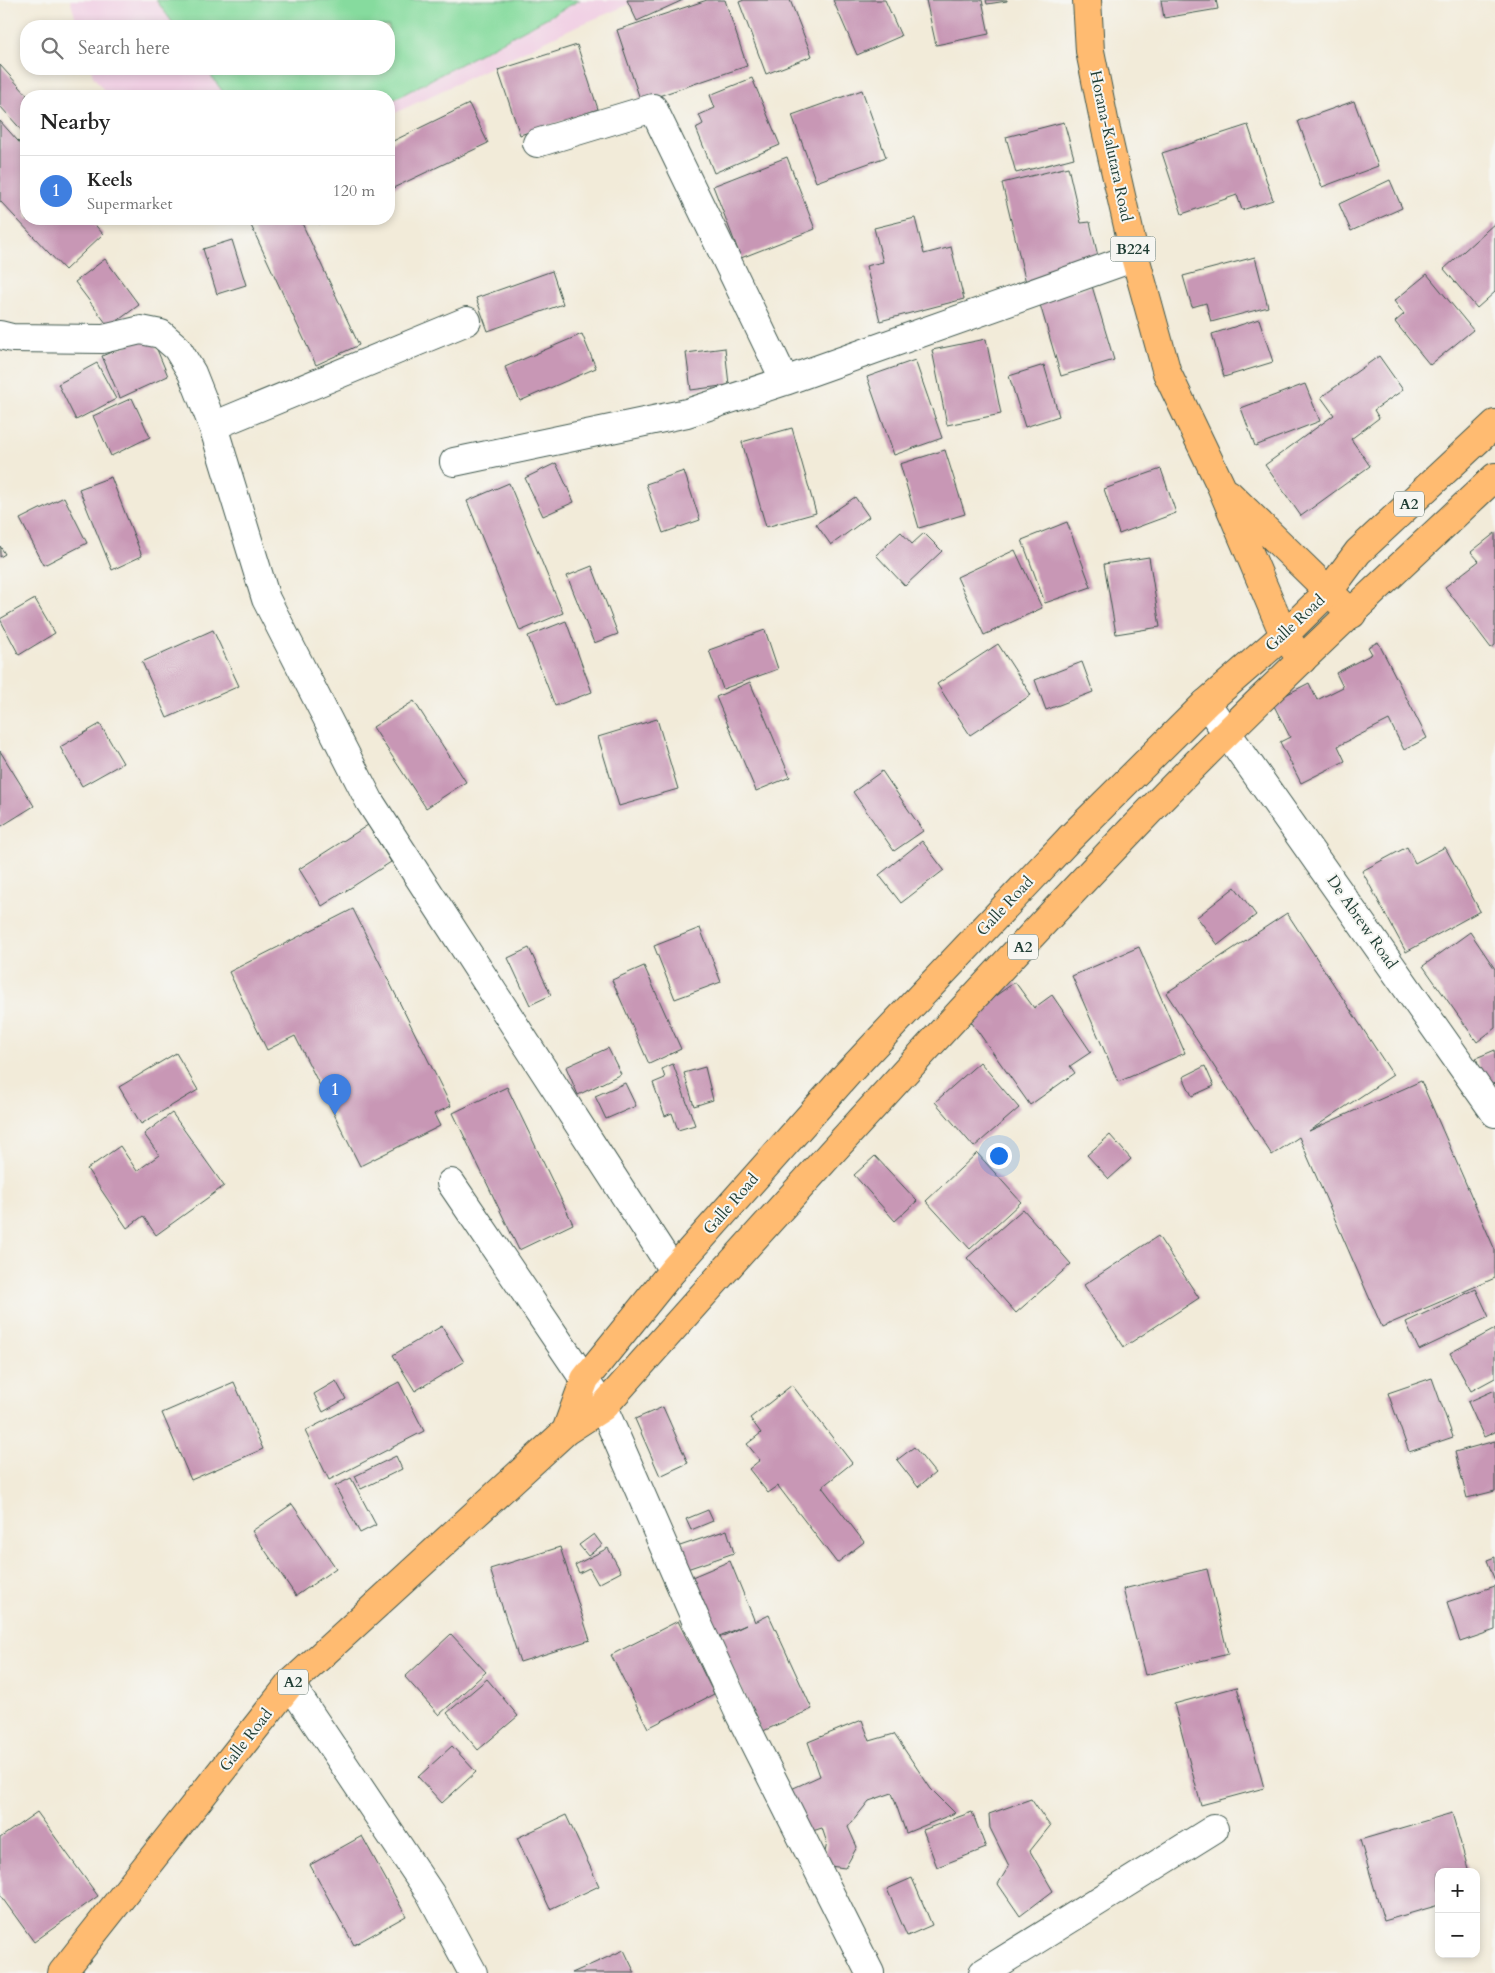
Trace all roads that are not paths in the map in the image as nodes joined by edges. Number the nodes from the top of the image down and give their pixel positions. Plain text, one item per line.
1 (1087, 0) edge
2 (537, 143) dead end
3 (1135, 257) junction
4 (467, 321) dead end
5 (0, 335) edge
6 (785, 381) junction
7 (1495, 424) edge
8 (213, 426) junction
9 (454, 462) dead end
10 (1495, 477) edge
11 (1221, 486) junction
12 (1329, 591) junction
13 (1352, 614) junction
14 (1284, 635) junction
15 (1302, 660) junction
16 (1206, 703) junction
17 (1228, 732) junction
18 (1495, 1113) edge
19 (451, 1183) dead end
20 (673, 1270) junction
21 (585, 1379) junction
22 (603, 1407) junction
23 (566, 1431) junction
24 (290, 1684) junction
25 (1214, 1830) dead end
26 (62, 1973) edge
27 (473, 1973) edge
28 (870, 1973) edge
29 (983, 1973) edge

1 - 3 main road, Horana-Kalutara Road / B224
2 - 6 street
3 - 6 street
3 - 11 main road, Horana-Kalutara Road / B224
4 - 8 street
5 - 8 street
6 - 9 street
7 - 12 main road, Galle Road / A2
8 - 20 street
10 - 13 main road, Galle Road / A2
11 - 12 main road, Horana-Kalutara Road / B224
11 - 14 main road, Horana-Kalutara Road / B224
12 - 13 main road, Horana-Kalutara Road
12 - 14 main road, Galle Road / A2
13 - 15 main road, Galle Road / A2
14 - 15 main road, Horana-Kalutara Road
14 - 16 main road, Galle Road / A2
15 - 17 main road, Galle Road / A2
16 - 17 street, De Abrew Road
16 - 20 main road, Galle Road / A2
17 - 18 street, De Abrew Road
17 - 22 main road, Galle Road / A2
19 - 21 street
20 - 21 main road, Galle Road / A2
21 - 22 street
21 - 23 main road, Galle Road / A2
22 - 23 main road, Galle Road / A2
22 - 28 street
23 - 24 main road, Galle Road / A2
24 - 26 main road, Galle Road / A2
24 - 27 street
25 - 29 street

